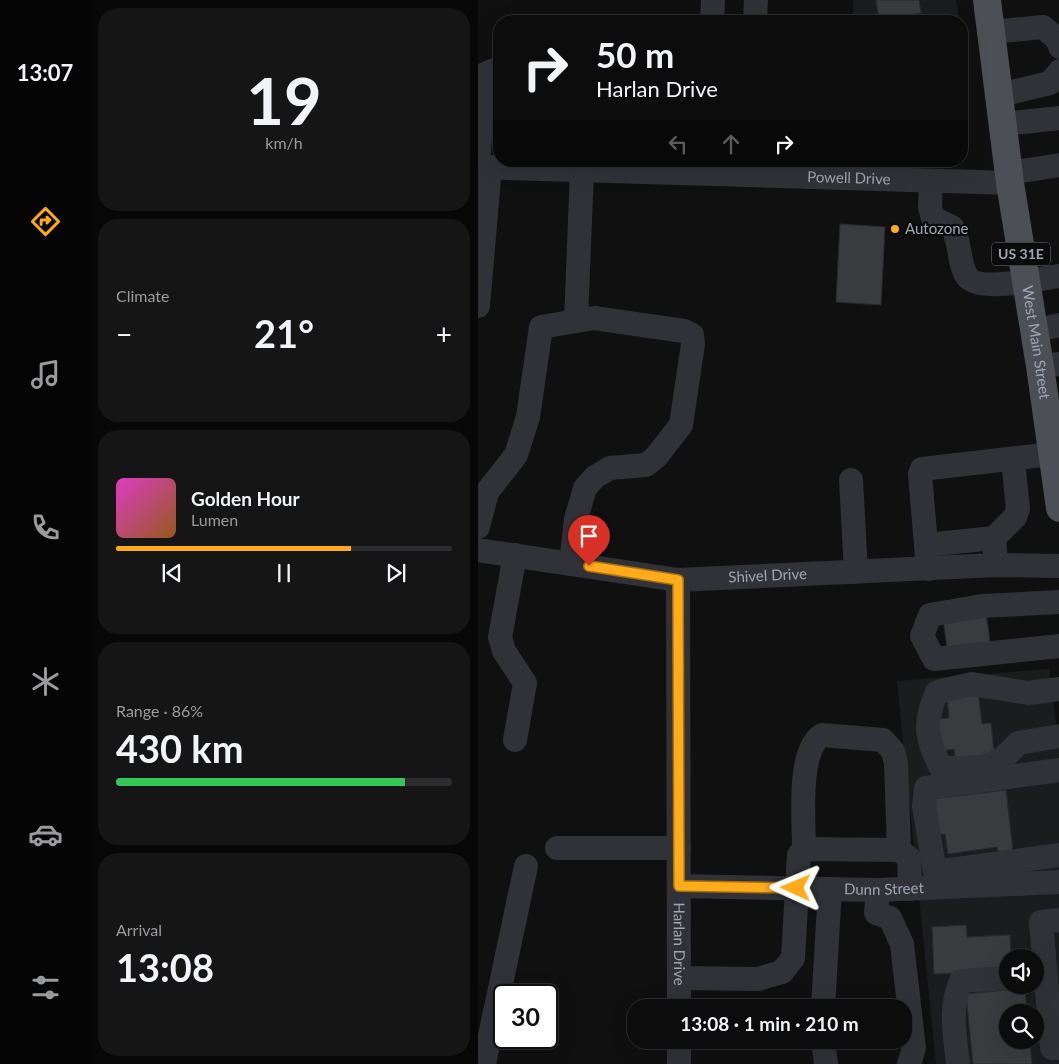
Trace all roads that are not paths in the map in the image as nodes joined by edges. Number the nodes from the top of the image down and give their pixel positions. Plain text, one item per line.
1 (713, 0) edge
2 (756, 0) edge
3 (987, 0) edge
4 (712, 15) edge
5 (755, 15) edge
6 (991, 32) junction
7 (1060, 47) edge
8 (493, 69) edge
9 (1060, 70) edge
10 (1000, 95) junction
11 (1060, 118) edge
12 (1003, 124) junction
13 (1060, 165) edge
14 (482, 166) edge
15 (545, 167) edge
16 (582, 170) junction
17 (1009, 178) junction
18 (931, 181) junction
19 (1060, 276) edge
20 (1026, 280) junction
21 (478, 306) edge
22 (576, 321) junction
23 (1047, 328) edge
24 (1050, 365) edge
25 (1052, 454) junction
26 (1013, 460) junction
27 (851, 480) dead end
28 (1060, 508) edge
29 (478, 527) edge
30 (994, 538) junction
31 (926, 545) junction
32 (478, 550) edge
33 (515, 555) junction
34 (572, 564) junction
35 (996, 565) junction
36 (1060, 566) edge
37 (928, 569) junction
38 (856, 572) junction
39 (678, 580) junction
40 (1060, 602) edge
41 (1060, 646) edge
42 (1060, 689) edge
43 (1060, 736) edge
44 (514, 740) dead end
45 (1060, 770) edge
46 (557, 848) dead end
47 (679, 848) junction
48 (804, 848) junction
49 (899, 850) junction
50 (1060, 854) edge
51 (526, 866) dead end
52 (1060, 882) edge
53 (679, 886) junction
54 (796, 888) junction
55 (830, 889) junction
56 (910, 889) junction
57 (878, 890) junction
58 (1060, 920) edge
59 (1040, 949) edge
60 (679, 978) junction
61 (999, 979) edge
62 (1043, 994) edge
63 (679, 999) edge
64 (824, 999) edge
65 (1060, 1048) edge
66 (679, 1049) edge
67 (824, 1049) edge
68 (484, 1064) edge
69 (679, 1064) edge
70 (826, 1064) edge
71 (909, 1064) edge
72 (958, 1064) edge

1 - 4 street
2 - 5 street
3 - 6 main road, West Main Street / US 31E
6 - 7 street
6 - 10 main road, West Main Street / US 31E
8 - 14 street
9 - 10 street
10 - 12 main road, West Main Street / US 31E
11 - 12 street
12 - 17 main road, West Main Street / US 31E
13 - 17 street, Powell Drive
14 - 21 street
15 - 16 street, Powell Drive
16 - 18 street, Powell Drive
16 - 22 street
17 - 18 street, Powell Drive
17 - 20 main road, West Main Street / US 31E
18 - 20 street
19 - 20 street
20 - 23 main road, West Main Street / US 31E
22 - 29 street
22 - 34 street
23 - 24 main road, West Main Street / US 31E
24 - 25 main road, West Main Street / US 31E
25 - 26 street
25 - 28 main road, West Main Street / US 31E
26 - 30 street
26 - 31 street
27 - 38 street
30 - 31 street
30 - 35 street
31 - 37 street
32 - 33 street, Shivel Drive
33 - 34 street, Shivel Drive
33 - 44 street
34 - 39 street, Shivel Drive
35 - 36 street, Shivel Drive
35 - 37 street, Shivel Drive
37 - 38 street, Shivel Drive
38 - 39 street, Shivel Drive
39 - 47 street, Harlan Drive
40 - 41 street
42 - 43 street
45 - 50 street
46 - 47 street
47 - 53 street, Harlan Drive
48 - 49 street
48 - 49 street
48 - 54 street
49 - 56 street
51 - 68 street
52 - 56 street, Dunn Street
53 - 54 street, Dunn Street
53 - 60 street, Harlan Drive
54 - 55 street, Dunn Street
54 - 60 street
55 - 57 street, Dunn Street
55 - 64 street
56 - 57 street, Dunn Street
57 - 71 street
58 - 59 street
60 - 63 street, Harlan Drive
61 - 72 street
62 - 65 street
66 - 69 street
67 - 70 street

